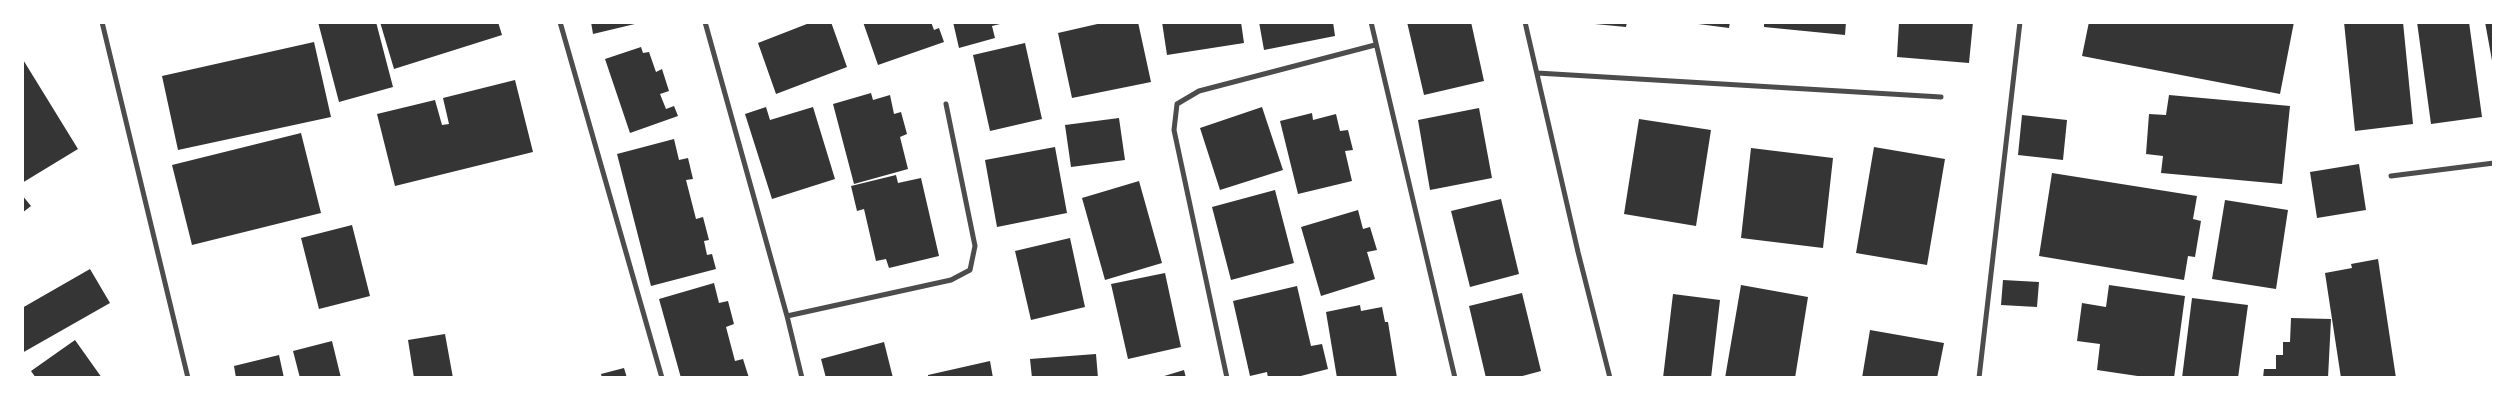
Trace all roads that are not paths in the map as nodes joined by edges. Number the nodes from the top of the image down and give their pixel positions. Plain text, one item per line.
1 (102, 22) edge
2 (560, 22) edge
3 (705, 22) edge
4 (1371, 22) edge
5 (1525, 22) edge
6 (2020, 22) edge
7 (1375, 45) junction
8 (1537, 73) junction
9 (1941, 96) dead end
10 (946, 104) dead end
11 (2494, 163) edge
12 (2391, 176) dead end
13 (788, 316) junction
14 (188, 378) edge
15 (662, 378) edge
16 (802, 378) edge
17 (1228, 378) edge
18 (1455, 378) edge
19 (1610, 378) edge
20 (1979, 378) edge

1 - 14 street
2 - 15 street
3 - 13 street
4 - 7 street
5 - 8 street
6 - 20 street
7 - 17 street
7 - 18 street
8 - 9 street
8 - 19 street
10 - 13 street
11 - 12 street
13 - 16 street

